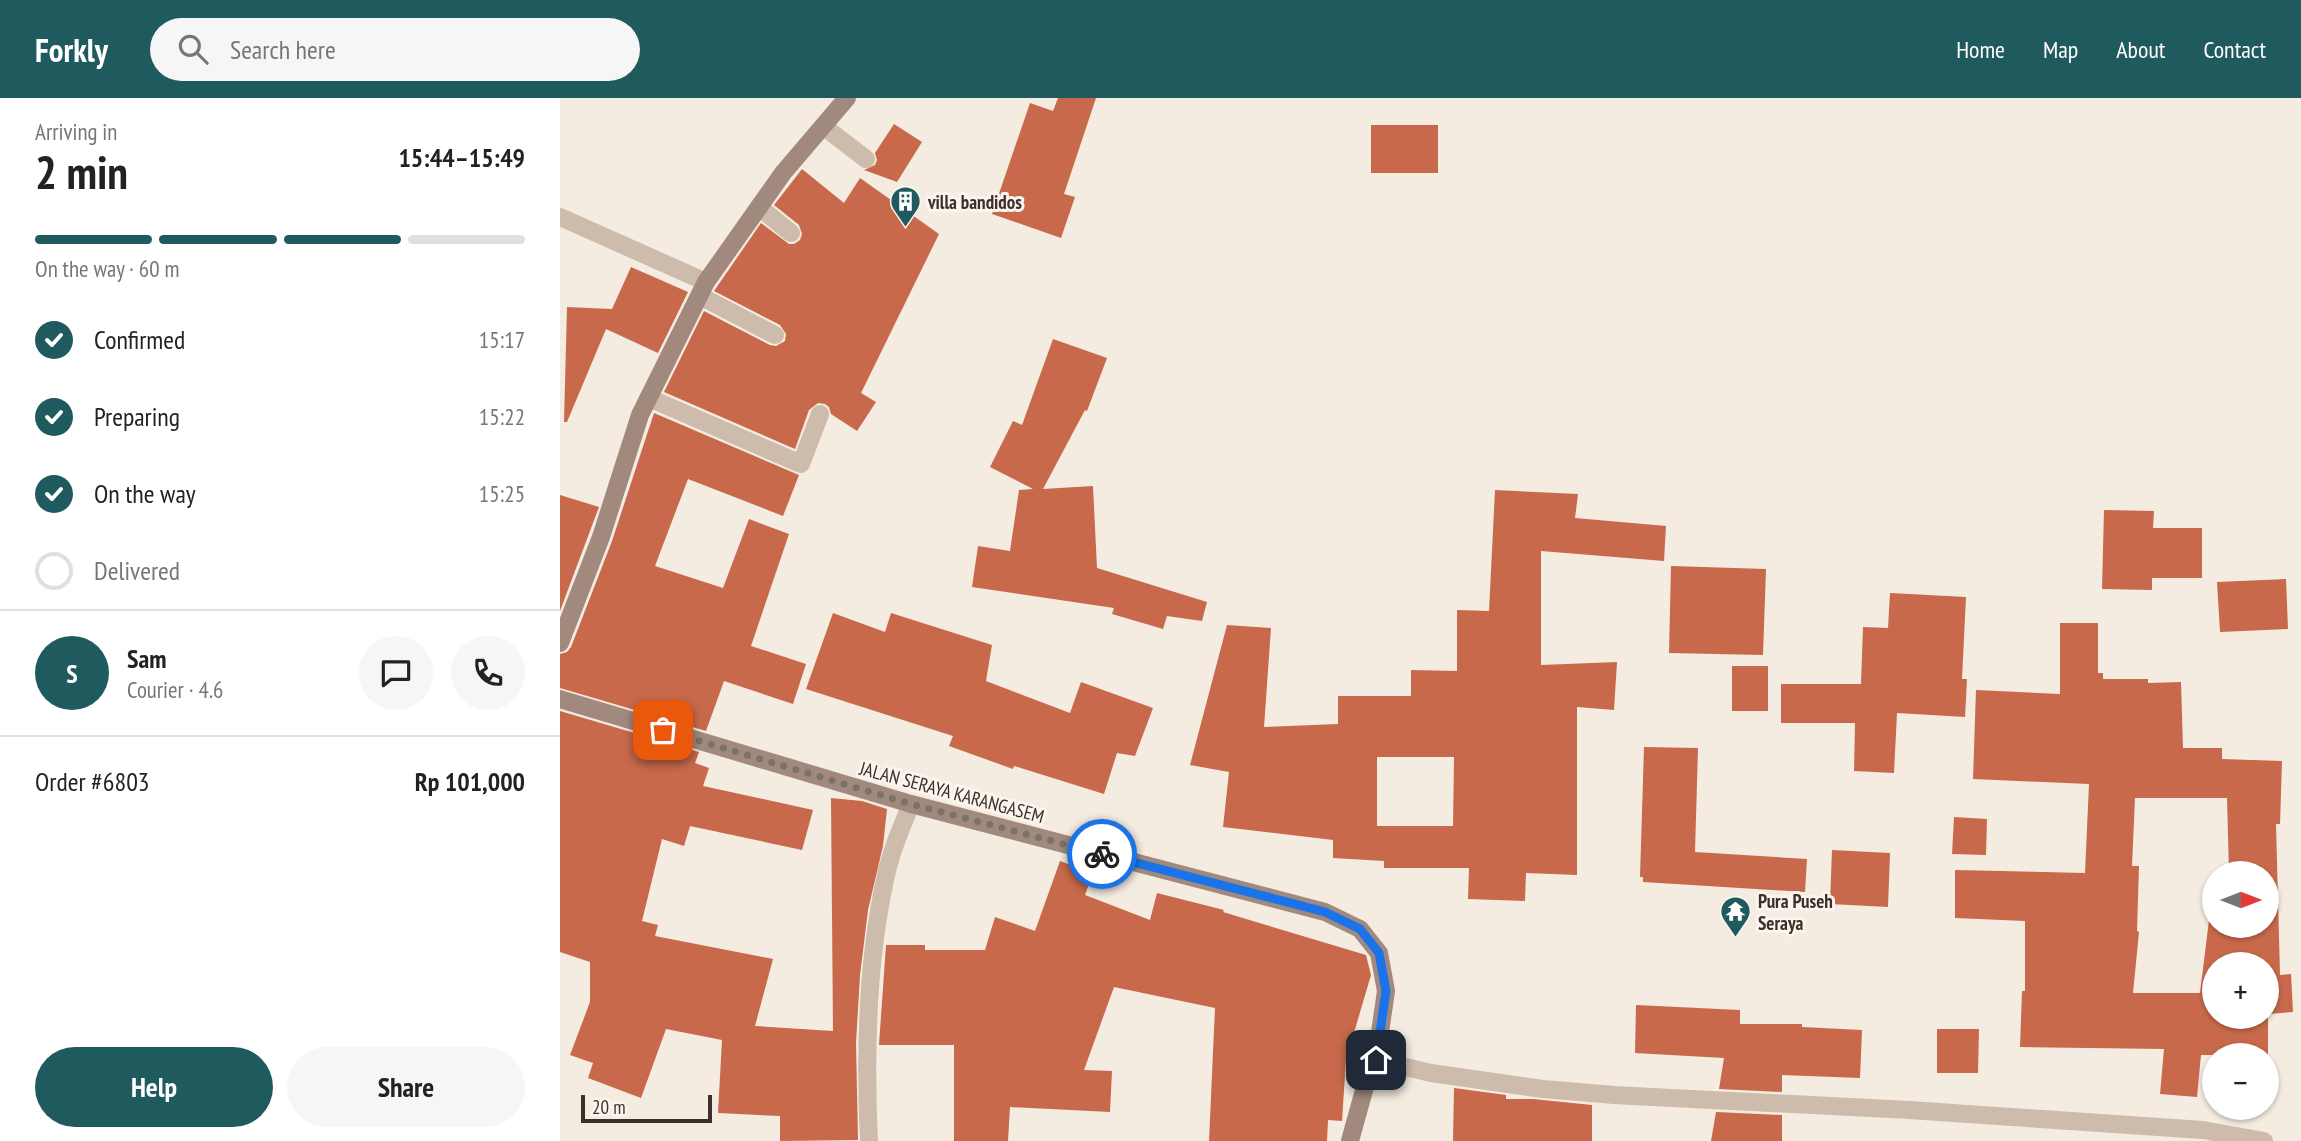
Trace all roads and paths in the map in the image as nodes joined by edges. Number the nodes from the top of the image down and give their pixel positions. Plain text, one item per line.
1 (848, 98) edge
2 (823, 126) junction
3 (866, 159) dead end
4 (759, 206) junction
5 (560, 217) edge
6 (791, 233) dead end
7 (703, 289) junction
8 (775, 335) dead end
9 (649, 398) junction
10 (820, 414) dead end
11 (560, 643) edge
12 (560, 699) edge
13 (911, 804) junction
14 (1376, 1060) junction
15 (869, 1141) edge
16 (1350, 1141) edge
17 (2264, 1141) edge

1 - 2 street
2 - 3 street
2 - 4 street
4 - 6 street
4 - 7 street
5 - 7 street
7 - 8 street
7 - 9 street
9 - 10 street
9 - 11 street
12 - 13 street, JALAN SERAYA KARANGASEM
13 - 14 street, JALAN SERAYA KARANGASEM
13 - 15 street
14 - 16 street, JALAN SERAYA KARANGASEM
14 - 17 street

